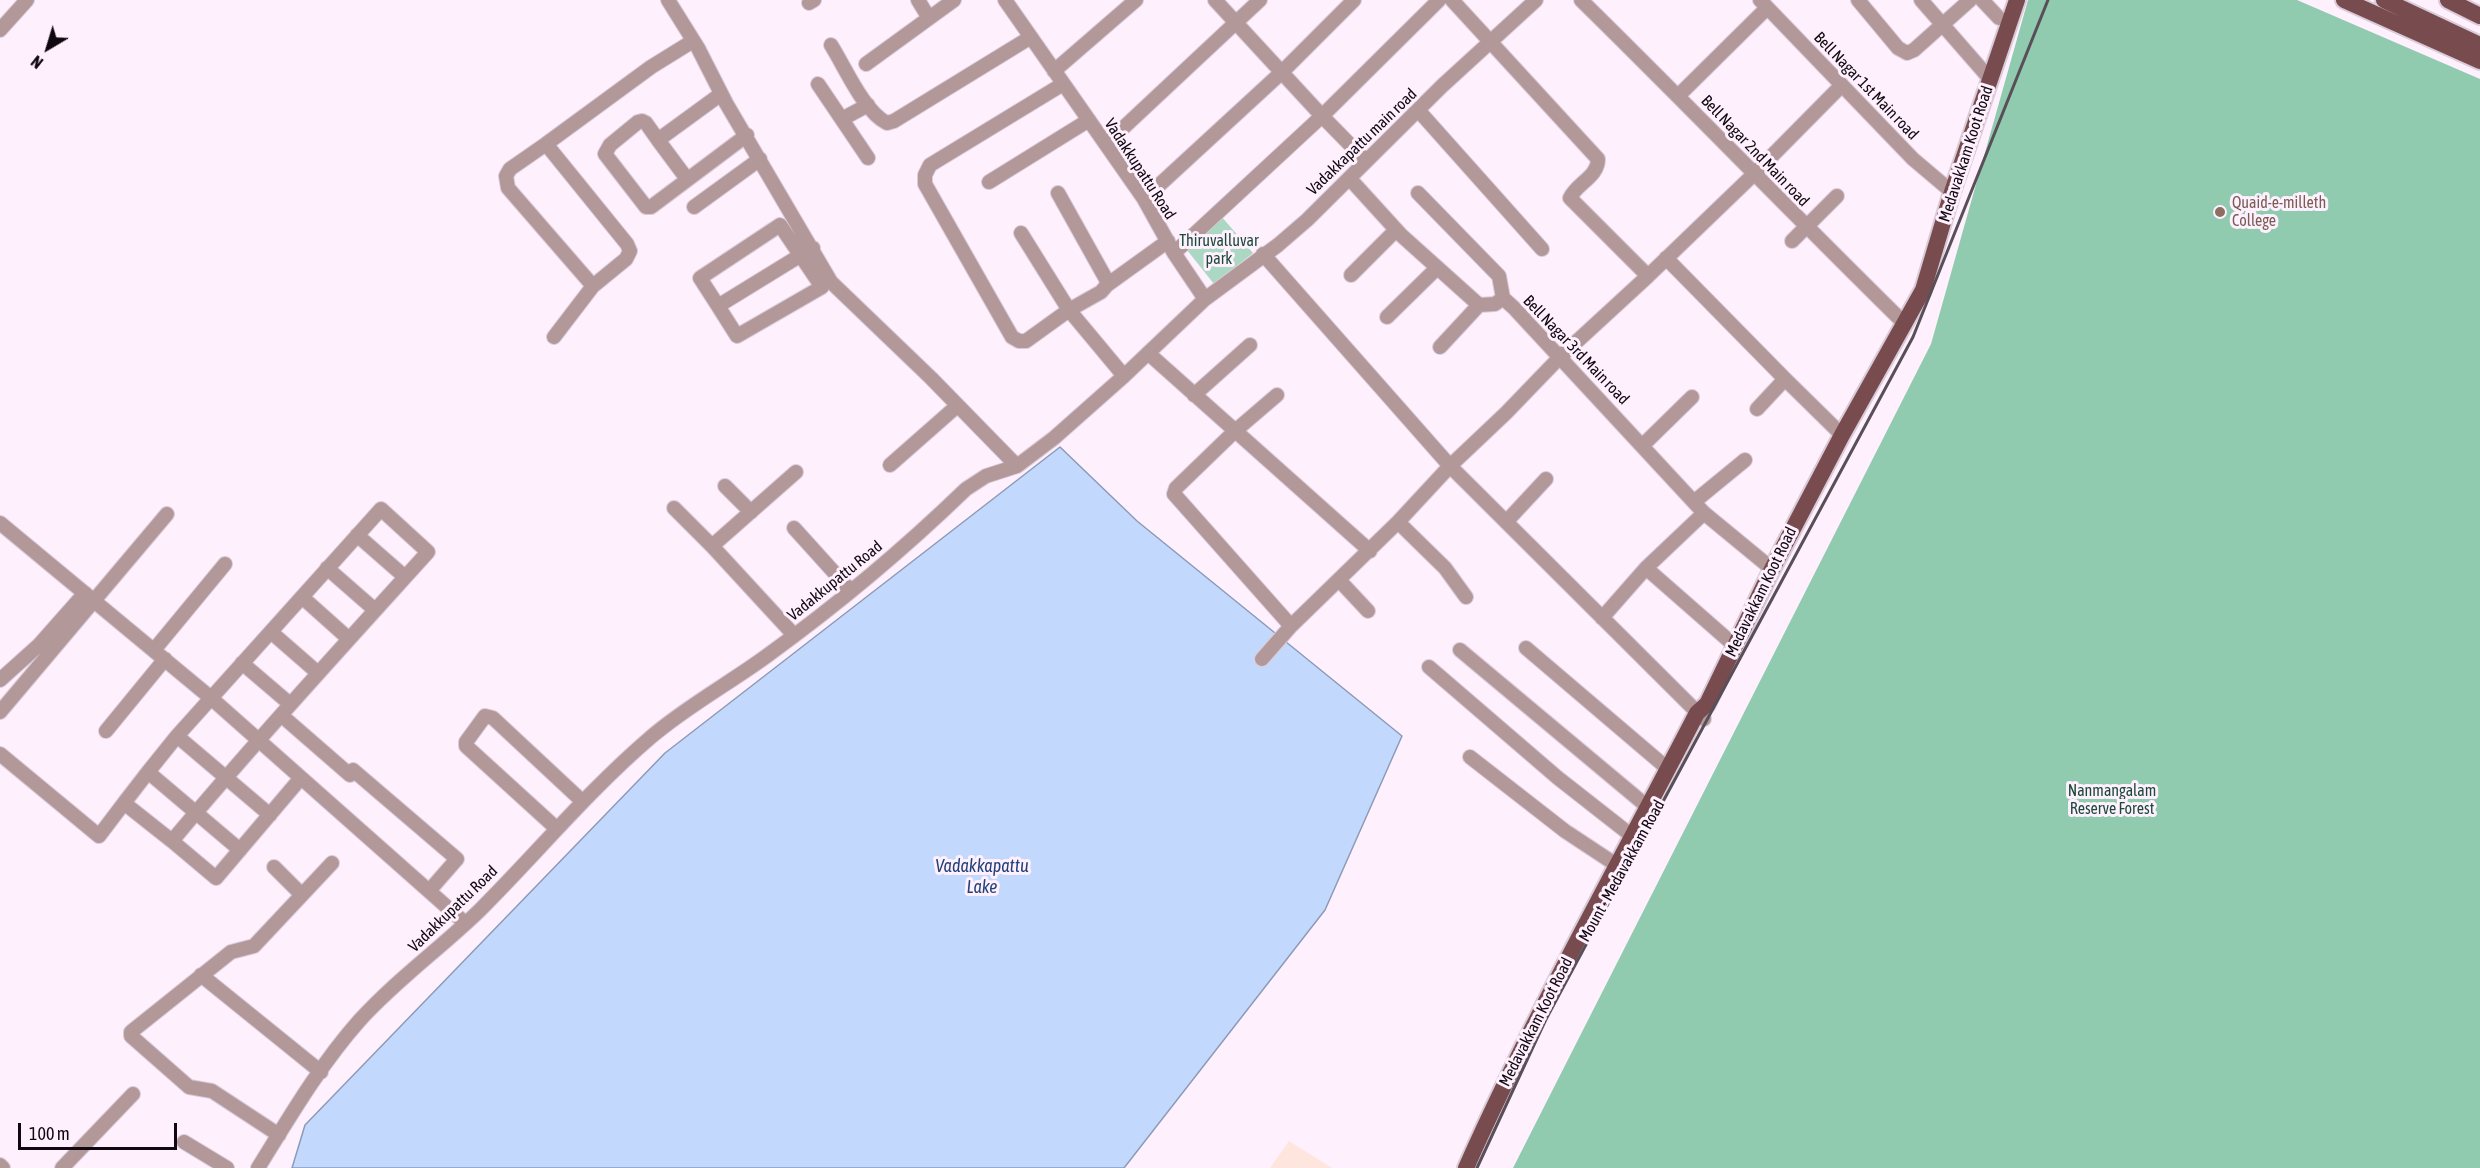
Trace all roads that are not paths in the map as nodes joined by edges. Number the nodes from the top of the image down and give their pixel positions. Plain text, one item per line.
1 (27, 0) edge
2 (668, 0) edge
3 (918, 0) edge
4 (954, 0) edge
5 (1136, 0) edge
6 (1215, 0) edge
7 (1260, 0) edge
8 (1439, 0) edge
9 (1452, 0) edge
10 (1536, 0) edge
11 (1581, 0) edge
12 (1859, 0) edge
13 (1921, 0) edge
14 (1970, 0) edge
15 (1983, 0) edge
16 (2018, 0) edge
17 (2344, 0) edge
18 (2384, 0) edge
19 (2448, 0) edge
20 (1352, 1) edge
21 (1009, 2) edge
22 (1763, 3) edge
23 (2480, 16) edge
24 (929, 18) junction
25 (1999, 18) dead end
26 (1237, 24) junction
27 (1942, 25) junction
28 (0, 30) edge
29 (1031, 37) junction
30 (693, 41) junction
31 (1489, 43) junction
32 (831, 45) dead end
33 (2480, 45) edge
34 (2480, 61) edge
35 (866, 64) dead end
36 (1054, 71) junction
37 (1282, 72) junction
38 (1990, 79) junction
39 (818, 84) dead end
40 (1064, 84) junction
41 (1842, 85) junction
42 (721, 94) junction
43 (1678, 96) junction
44 (868, 105) junction
45 (1418, 110) junction
46 (1322, 116) junction
47 (842, 119) junction
48 (1089, 120) junction
49 (747, 135) junction
50 (658, 140) junction
51 (546, 144) junction
52 (1106, 144) junction
53 (868, 158) dead end
54 (760, 159) junction
55 (1366, 161) junction
56 (1753, 175) junction
57 (1350, 178) junction
58 (687, 179) junction
59 (989, 182) dead end
60 (1952, 192) junction
61 (1058, 193) dead end
62 (1418, 193) dead end
63 (1837, 196) dead end
64 (1144, 200) junction
65 (694, 207) dead end
66 (793, 215) junction
67 (780, 225) junction
68 (1806, 226) junction
69 (1396, 230) junction
70 (1021, 233) dead end
71 (1792, 241) dead end
72 (1171, 247) junction
73 (1542, 249) dead end
74 (807, 252) junction
75 (1263, 254) junction
76 (1666, 258) junction
77 (1437, 268) junction
78 (1351, 275) dead end
79 (1648, 276) junction
80 (827, 284) junction
81 (1107, 285) junction
82 (593, 286) junction
83 (1205, 298) junction
84 (1503, 298) junction
85 (1479, 305) junction
86 (718, 306) junction
87 (1069, 310) junction
88 (1387, 317) dead end
89 (1905, 324) junction
90 (554, 337) dead end
91 (1250, 345) dead end
92 (1440, 347) dead end
93 (1148, 353) junction
94 (1561, 356) junction
95 (1124, 376) junction
96 (1785, 379) junction
97 (1194, 395) junction
98 (1277, 395) dead end
99 (1692, 397) dead end
100 (957, 406) junction
101 (1757, 409) dead end
102 (1235, 431) junction
103 (1842, 435) junction
104 (1643, 445) junction
105 (1745, 460) dead end
106 (890, 465) dead end
107 (1017, 466) junction
108 (1450, 466) junction
109 (796, 472) dead end
110 (1546, 479) dead end
111 (725, 486) dead end
112 (1695, 501) junction
113 (674, 508) dead end
114 (751, 512) junction
115 (1704, 513) junction
116 (167, 514) dead end
117 (1398, 522) junction
118 (1506, 522) junction
119 (0, 523) edge
120 (794, 528) dead end
121 (357, 535) junction
122 (712, 546) junction
123 (1370, 551) junction
124 (225, 564) dead end
125 (327, 568) junction
126 (1646, 568) junction
127 (1772, 569) junction
128 (405, 577) junction
129 (1339, 579) junction
130 (850, 590) junction
131 (89, 597) junction
132 (302, 597) junction
133 (1466, 597) dead end
134 (375, 610) junction
135 (1368, 611) dead end
136 (1602, 618) junction
137 (1292, 626) junction
138 (271, 632) junction
139 (794, 635) junction
140 (349, 639) junction
141 (1735, 646) junction
142 (1526, 648) dead end
143 (1460, 650) dead end
144 (159, 655) junction
145 (1262, 659) dead end
146 (242, 663) junction
147 (1428, 667) dead end
148 (318, 674) junction
149 (0, 680) edge
150 (211, 699) junction
151 (286, 710) junction
152 (0, 712) edge
153 (1703, 712) junction
154 (106, 731) dead end
155 (177, 736) junction
156 (257, 741) junction
157 (0, 754) edge
158 (1470, 758) dead end
159 (1668, 769) junction
160 (148, 772) junction
161 (225, 778) junction
162 (300, 779) junction
163 (582, 801) junction
164 (124, 803) junction
165 (1648, 808) junction
166 (195, 813) junction
167 (270, 815) junction
168 (556, 828) junction
169 (1632, 836) junction
170 (172, 841) junction
171 (240, 850) junction
172 (332, 863) dead end
173 (1618, 866) junction
174 (274, 867) dead end
175 (429, 891) junction
176 (302, 895) junction
177 (465, 923) junction
178 (201, 975) junction
179 (321, 1072) junction
180 (132, 1094) dead end
181 (279, 1135) junction
182 (184, 1142) dead end
183 (0, 1165) edge
184 (3, 1168) edge
185 (62, 1168) edge
186 (227, 1168) edge
187 (258, 1168) edge
188 (1466, 1168) edge
189 (1475, 1168) edge

1 - 28 street
2 - 30 street
3 - 24 street
4 - 24 street
5 - 36 street
6 - 26 street
7 - 26 street
8 - 46 street
9 - 31 street
10 - 31 street, Vadakkapattu main road
11 - 43 street, Bell Nagar 2nd Main road
12 - 27 street
13 - 27 street
14 - 27 street
15 - 25 street
16 - 38 main road, Medavakkam Koot Road
17 - 34 main road
18 - 33 main road
19 - 23 main road
20 - 37 street
21 - 29 street, Vadakkupattu Road
22 - 41 street, Bell Nagar 1st Main road
22 - 43 street
24 - 35 street
26 - 37 street
26 - 52 street
27 - 38 street
29 - 36 street, Vadakkupattu Road
29 - 44 street
30 - 42 street
30 - 51 street
31 - 45 street, Vadakkapattu main road
31 - 79 street
32 - 44 street
36 - 40 street, Vadakkupattu Road
37 - 46 street
37 - 64 street
38 - 60 main road, Medavakkam Koot Road
39 - 47 street
40 - 48 street, Vadakkupattu Road
40 - 87 street
41 - 56 street
41 - 60 street, Bell Nagar 1st Main road
42 - 49 street
42 - 50 street
43 - 56 street, Bell Nagar 2nd Main road
44 - 47 street
45 - 55 street, Vadakkapattu main road
45 - 73 street
46 - 55 street
46 - 72 street
47 - 53 street
48 - 52 street, Vadakkupattu Road
48 - 59 street
49 - 54 street
49 - 58 street
50 - 58 street
50 - 58 street
51 - 82 street
51 - 82 street
52 - 64 street, Vadakkupattu Road
54 - 65 street
54 - 66 street
55 - 57 street, Vadakkapattu main road
56 - 68 street, Bell Nagar 2nd Main road
56 - 76 street
57 - 69 street
57 - 75 street, Vadakkapattu main road
60 - 89 main road, Medavakkam Koot Road
61 - 81 street
62 - 84 street
63 - 68 street
64 - 72 street, Vadakkupattu Road
66 - 67 street
66 - 74 street
67 - 74 street
67 - 86 street
68 - 71 street
68 - 89 street, Bell Nagar 2nd Main road
69 - 77 street
69 - 78 street
70 - 87 street
72 - 81 street
72 - 83 street, Vadakkupattu Road
74 - 80 street
74 - 86 street
75 - 83 street, Vadakkapattu main road
75 - 108 street
76 - 79 street
76 - 96 street
77 - 85 street
77 - 88 street
79 - 94 street
80 - 86 street
80 - 100 street
81 - 87 street
82 - 90 street
83 - 93 street, Vadakkupattu Road
84 - 85 street, Bell Nagar 3rd Main road
84 - 94 street, Bell Nagar 3rd Main road
85 - 92 street
87 - 95 street
89 - 103 main road, Medavakkam Koot Road
91 - 97 street
93 - 95 street, Vadakkupattu Road
93 - 97 street
94 - 104 street, Bell Nagar 3rd Main road
94 - 108 street
95 - 107 street, Vadakkupattu Road
96 - 101 street
96 - 103 street
97 - 102 street
98 - 102 street
99 - 104 street
100 - 106 street
100 - 107 street
102 - 123 street
102 - 137 street
103 - 127 main road, Medavakkam Koot Road
104 - 112 street, Bell Nagar 3rd Main road
105 - 112 street
107 - 130 street, Vadakkupattu Road
108 - 117 street
108 - 118 street
109 - 114 street
110 - 118 street
111 - 114 street
112 - 115 street, Bell Nagar 3rd Main road
113 - 122 street
114 - 122 street
115 - 126 street
115 - 127 street, Bell Nagar 3rd Main road
116 - 131 street
117 - 123 street
117 - 133 street
118 - 136 street
119 - 131 street
120 - 130 street
121 - 125 street
121 - 128 street
121 - 128 street
122 - 139 street
123 - 129 street
124 - 144 street
125 - 132 street
125 - 134 street
126 - 136 street
126 - 141 street
127 - 141 main road, Medavakkam Koot Road
128 - 134 street
129 - 135 street
129 - 137 street
130 - 139 street, Vadakkupattu Road
131 - 144 street
131 - 149 street
131 - 152 street
132 - 138 street
132 - 140 street
134 - 140 street
136 - 153 street
137 - 145 street
138 - 146 street
138 - 148 street
139 - 163 street, Vadakkupattu Road
140 - 148 street
141 - 153 main road, Medavakkam Koot Road
142 - 159 street
143 - 165 street
144 - 150 street
144 - 154 street
146 - 150 street
146 - 151 street
147 - 169 street
148 - 151 street
150 - 155 street
150 - 156 street
151 - 156 street
151 - 175 street
153 - 159 main road, Medavakkam Koot Road
153 - 189 main road, Mount - Medavakkam Road
155 - 160 street
155 - 161 street
156 - 161 street
156 - 162 street
157 - 164 street
158 - 173 street
159 - 165 main road, Medavakkam Koot Road
160 - 164 street
160 - 166 street
161 - 166 street
161 - 167 street
162 - 167 street
162 - 175 street
163 - 168 street, Vadakkupattu Road
163 - 168 street
164 - 170 street
165 - 169 main road, Medavakkam Koot Road
166 - 170 street
166 - 171 street
167 - 171 street
168 - 177 street, Vadakkupattu Road
169 - 173 main road, Medavakkam Koot Road
170 - 171 street
172 - 176 street
173 - 188 main road, Medavakkam Koot Road
174 - 176 street
175 - 177 street
176 - 178 street
177 - 179 street, Vadakkupattu Road
178 - 179 street
178 - 181 street
179 - 181 street, Vadakkupattu Road
180 - 185 street
181 - 187 street, Vadakkupattu Road
182 - 186 street
183 - 184 street

